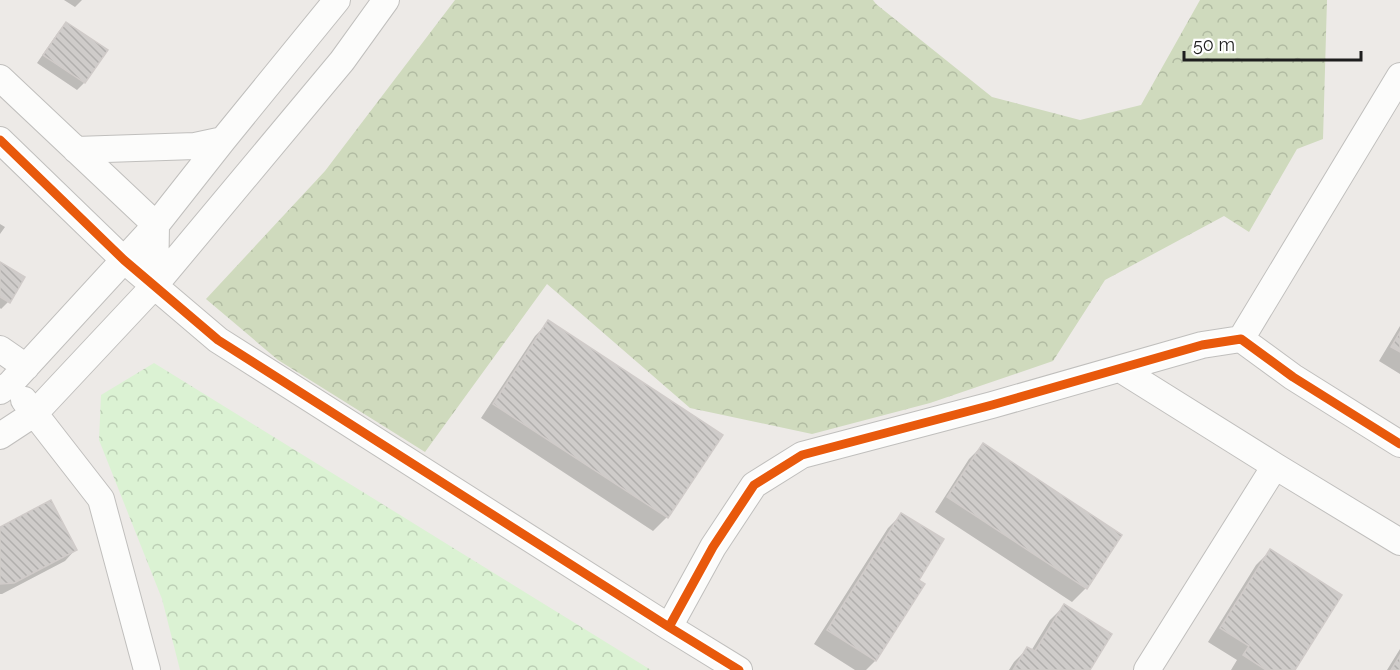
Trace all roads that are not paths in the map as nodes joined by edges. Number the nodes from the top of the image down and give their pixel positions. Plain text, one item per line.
1 (337, 0) edge
2 (386, 0) edge
3 (1400, 76) edge
4 (0, 78) edge
5 (0, 140) edge
6 (223, 140) junction
7 (76, 150) junction
8 (156, 225) junction
9 (124, 260) junction
10 (155, 285) junction
11 (1241, 339) junction
12 (0, 349) edge
13 (1120, 369) junction
14 (12, 381) edge
15 (35, 413) junction
16 (0, 436) edge
17 (1400, 444) edge
18 (1275, 466) junction
19 (1400, 542) edge
20 (669, 627) junction
21 (147, 670) edge
22 (739, 670) edge
23 (1147, 670) edge

1 - 6 street
2 - 10 street
3 - 11 street
4 - 7 street
5 - 9 street
6 - 7 street
6 - 8 street
7 - 8 street
8 - 9 street
8 - 10 street
9 - 10 street
9 - 14 street
10 - 15 street
10 - 20 street
11 - 13 street
11 - 17 street
12 - 14 street
13 - 18 street
13 - 20 street
14 - 15 street
15 - 16 street
15 - 21 street
18 - 19 street
18 - 23 street
20 - 22 street

